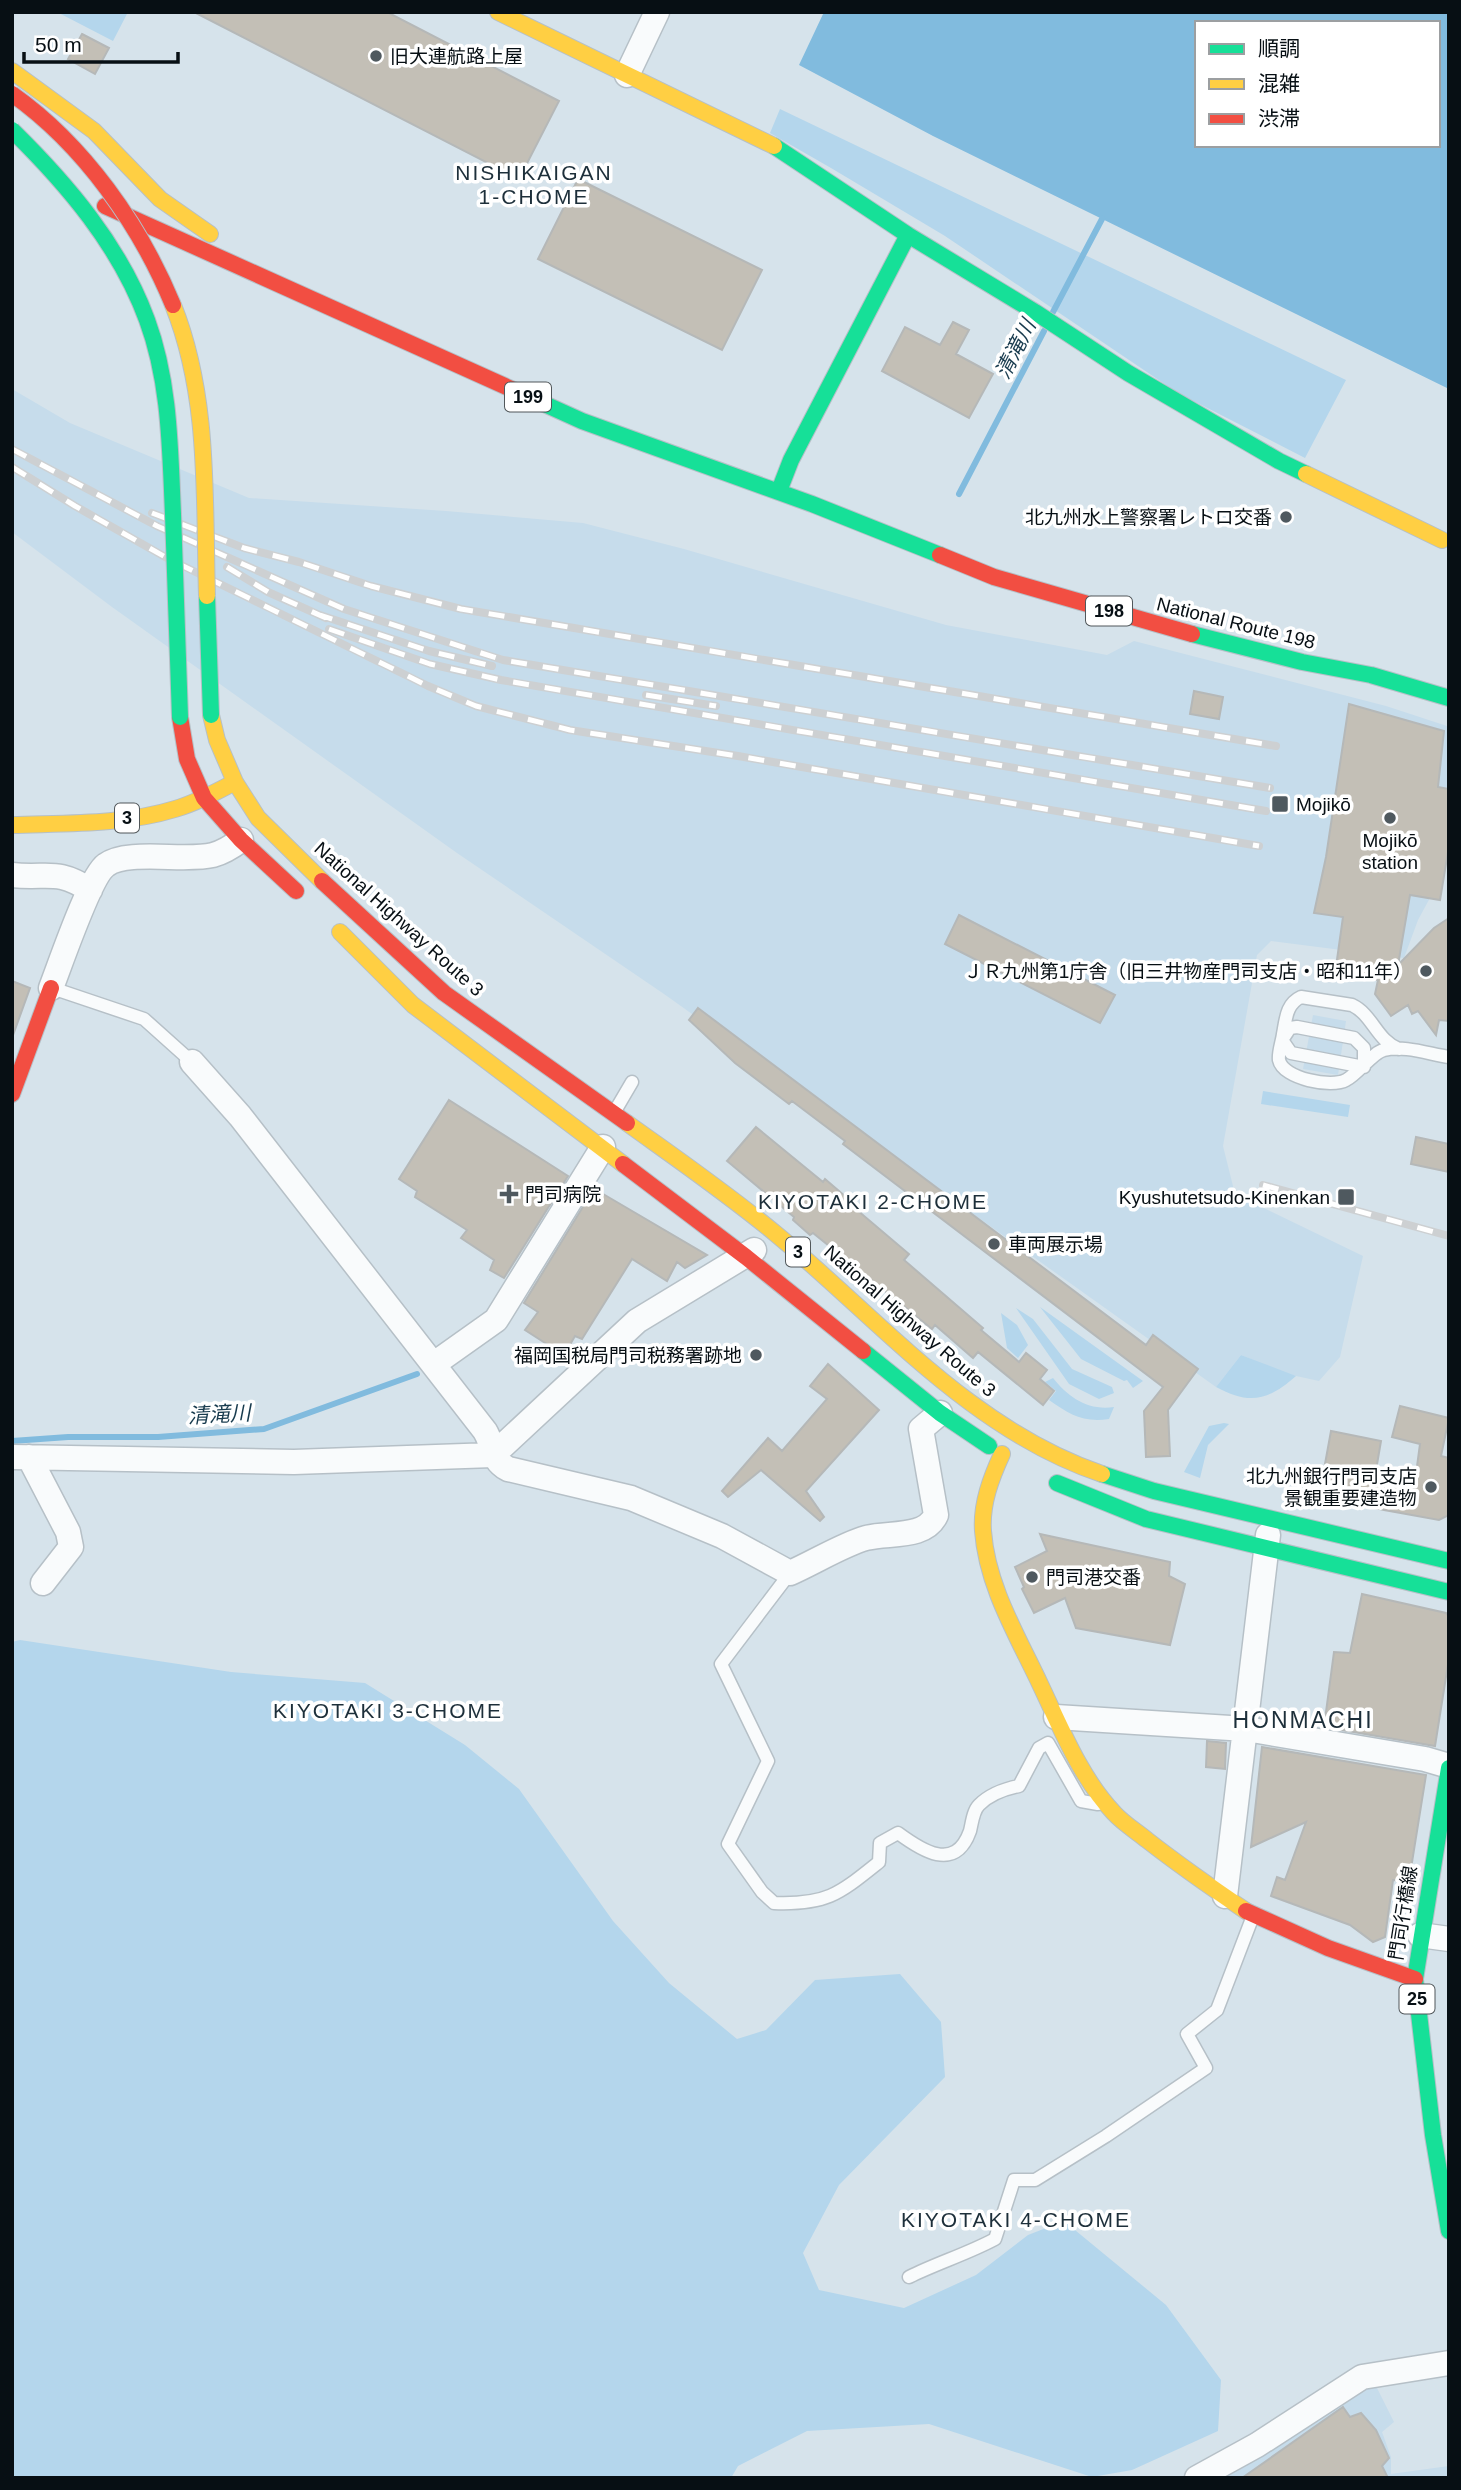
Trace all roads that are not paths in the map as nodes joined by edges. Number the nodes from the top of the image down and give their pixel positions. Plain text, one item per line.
1 (498, 12) edge
2 (657, 12) edge
3 (12, 71) edge
4 (627, 75) junction
5 (12, 94) edge
6 (12, 130) edge
7 (12, 153) edge
8 (908, 235) junction
9 (285, 287) junction
10 (779, 492) junction
11 (1447, 542) edge
12 (1449, 698) edge
13 (235, 782) junction
14 (204, 798) junction
15 (12, 825) edge
16 (241, 840) junction
17 (12, 875) edge
18 (90, 890) junction
19 (308, 902) dead end
20 (327, 919) dead end
21 (51, 988) junction
22 (1282, 1040) junction
23 (1399, 1049) junction
24 (1449, 1057) edge
25 (191, 1062) joint
26 (1364, 1067) junction
27 (632, 1082) dead end
28 (12, 1094) edge
29 (613, 1114) junction
30 (603, 1147) junction
31 (775, 1233) junction
32 (746, 1257) junction
33 (434, 1364) junction
34 (940, 1413) junction
35 (493, 1455) junction
36 (21, 1457) edge
37 (1043, 1476) dead end
38 (1270, 1518) junction
39 (1266, 1547) junction
40 (1449, 1561) edge
41 (790, 1573) junction
42 (43, 1583) dead end
43 (1449, 1592) edge
44 (1056, 1717) junction
45 (1246, 1728) junction
46 (1449, 1767) edge
47 (1105, 1804) junction
48 (1225, 1896) junction
49 (1253, 1915) junction
50 (1420, 1935) junction
51 (1449, 1939) edge
52 (1415, 1979) junction
53 (1441, 2134) edge
54 (1449, 2231) edge
55 (909, 2277) dead end
56 (1449, 2363) edge
57 (1197, 2478) edge

1 - 4 main road
2 - 4 street
3 - 9 main road, 199
4 - 8 main road
5 - 13 main road, National Highway Route 3, bridge
6 - 14 main road, bridge
7 - 9 main road, 199
8 - 10 main road
8 - 11 main road
9 - 10 main road, 199
10 - 12 main road, National Route 198 / 198
13 - 14 main road, 3
13 - 29 main road, National Highway Route 3 / 3
14 - 15 main road, 3
14 - 16 main road
16 - 18 street
16 - 19 main road
17 - 18 street
18 - 21 street
20 - 30 main road, 3
21 - 25 lane
21 - 28 main road
22 - 23 lane
22 - 26 lane
22 - 26 lane
22 - 26 lane
23 - 24 lane
23 - 26 lane
25 - 33 street
27 - 29 lane
29 - 31 main road, National Highway Route 3 / 3
30 - 32 main road, 3
30 - 33 street
31 - 32 street
31 - 38 main road, National Highway Route 3 / 3
32 - 34 main road, 3
32 - 35 street
33 - 35 street
34 - 41 street
34 - 44 main road, 3
35 - 36 street
35 - 41 street
36 - 42 street
37 - 39 main road
38 - 39 street
38 - 40 main road, National Highway Route 3 / 3
39 - 43 main road
39 - 45 street
41 - 47 lane
44 - 45 street
44 - 47 main road
45 - 46 street
45 - 48 street
46 - 50 main road, 門司行橋線 / 25
47 - 48 main road
48 - 49 main road
49 - 52 main road
49 - 55 lane
50 - 51 street
50 - 52 main road, 門司行橋線 / 25
52 - 53 main road, 門司行橋線 / 25
53 - 54 main road, 門司行橋線 / 25
56 - 57 street

